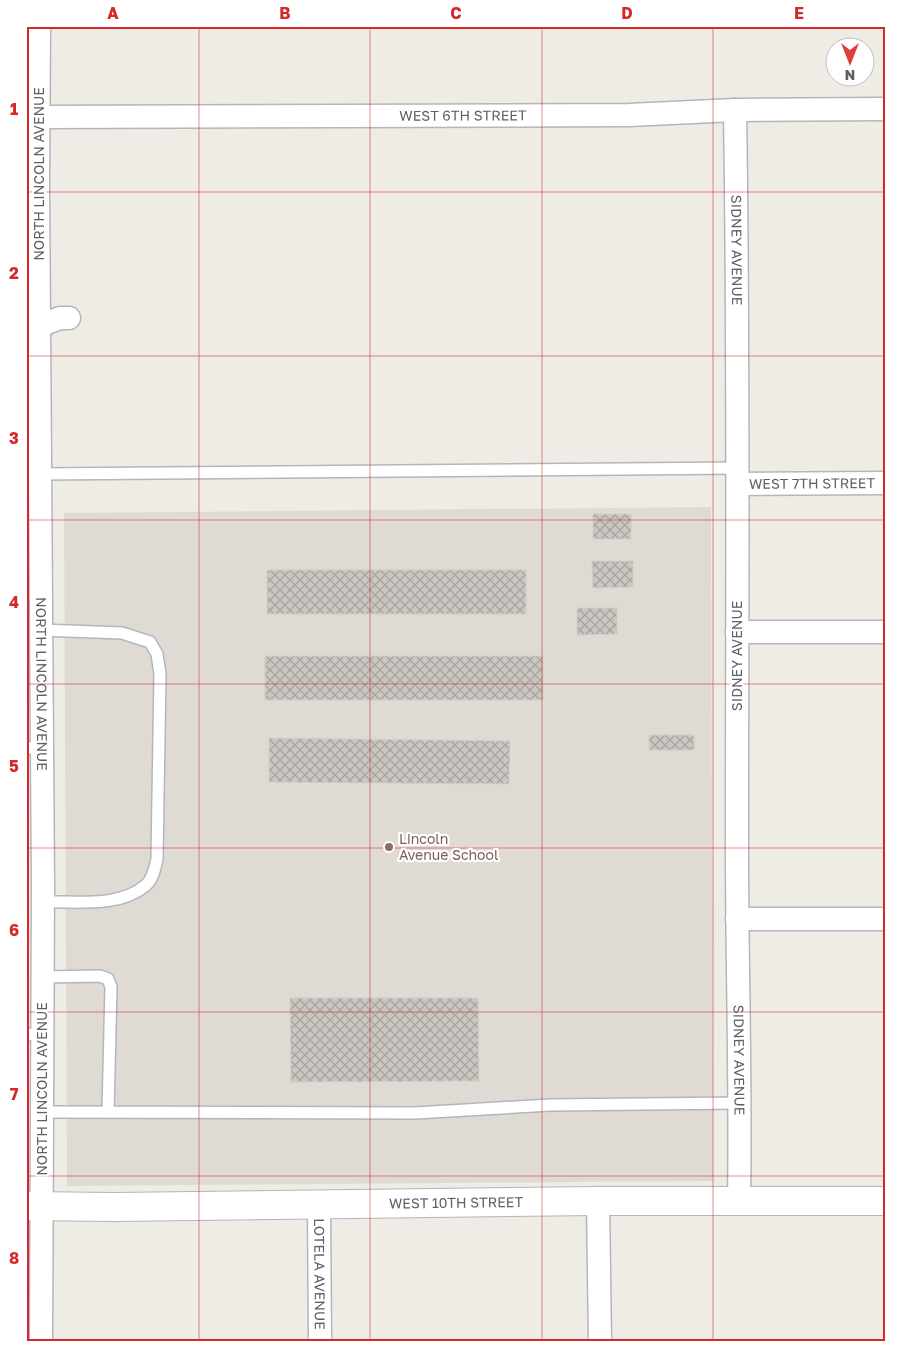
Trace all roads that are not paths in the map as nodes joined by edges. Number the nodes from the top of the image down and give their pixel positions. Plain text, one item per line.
1 (35, 39) edge
2 (886, 109) edge
3 (735, 110) junction
4 (39, 117) junction
5 (32, 184) edge
6 (69, 318) dead end
7 (33, 326) edge
8 (36, 469) edge
9 (738, 476) junction
10 (886, 483) edge
11 (36, 616) edge
12 (737, 632) junction
13 (886, 632) edge
14 (34, 748) edge
15 (37, 892) edge
16 (886, 918) edge
17 (737, 919) junction
18 (43, 977) junction
19 (34, 1034) edge
20 (740, 1103) junction
21 (42, 1112) junction
22 (108, 1112) junction
23 (598, 1201) junction
24 (739, 1201) junction
25 (886, 1201) edge
26 (34, 1206) edge
27 (319, 1206) junction
28 (41, 1342) edge
29 (320, 1342) edge
30 (600, 1342) edge

1 - 4 street, NORTH LINCOLN AVENUE
2 - 3 street, WEST 6TH STREET
3 - 4 street, WEST 6TH STREET
3 - 9 street, SIDNEY AVENUE
4 - 5 street, NORTH LINCOLN AVENUE
5 - 7 street, NORTH LINCOLN AVENUE
6 - 7 street
7 - 8 street, NORTH LINCOLN AVENUE
8 - 9 lane
8 - 11 street, NORTH LINCOLN AVENUE
9 - 10 street, WEST 7TH STREET
9 - 12 street, SIDNEY AVENUE
11 - 14 street, NORTH LINCOLN AVENUE
11 - 15 lane
12 - 13 street
12 - 17 street, SIDNEY AVENUE
14 - 15 street, NORTH LINCOLN AVENUE
15 - 18 street, NORTH LINCOLN AVENUE
16 - 17 street
17 - 20 street, SIDNEY AVENUE
18 - 19 street, NORTH LINCOLN AVENUE
18 - 22 lane
19 - 21 street, NORTH LINCOLN AVENUE
20 - 22 lane
20 - 24 street, SIDNEY AVENUE
21 - 22 lane
21 - 26 street, NORTH LINCOLN AVENUE
23 - 24 street, WEST 10TH STREET
23 - 27 street, WEST 10TH STREET
23 - 30 street
24 - 25 street, WEST 10TH STREET
26 - 27 street, WEST 10TH STREET
26 - 28 street, NORTH LINCOLN AVENUE
27 - 29 street, LOTELA AVENUE

